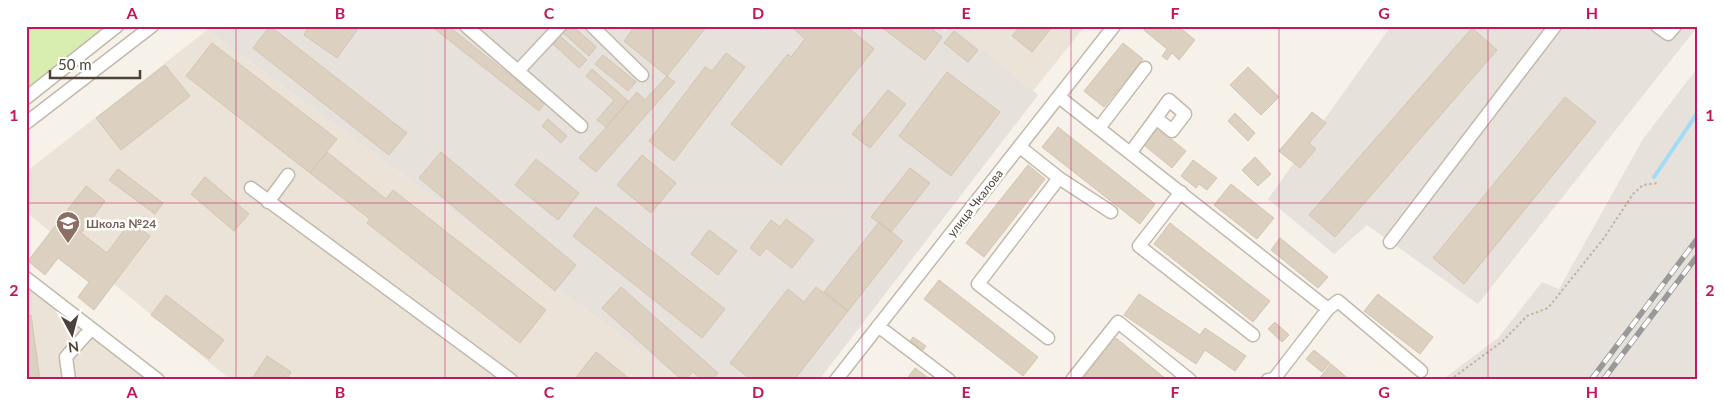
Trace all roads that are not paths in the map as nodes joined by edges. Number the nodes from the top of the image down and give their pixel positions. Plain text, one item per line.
1 (117, 26) edge
2 (152, 26) edge
3 (466, 26) edge
4 (560, 26) edge
5 (592, 26) edge
6 (1114, 26) edge
7 (1555, 26) edge
8 (1657, 26) edge
9 (1675, 26) edge
10 (606, 31) edge
11 (1145, 68) dead end
12 (518, 71) junction
13 (642, 75) dead end
14 (1059, 97) junction
15 (26, 98) edge
16 (1156, 118) dead end
17 (26, 123) edge
18 (581, 126) dead end
19 (1099, 128) junction
20 (1020, 147) junction
21 (1131, 152) junction
22 (288, 175) dead end
23 (1059, 178) junction
24 (251, 188) dead end
25 (1180, 192) junction
26 (268, 202) junction
27 (1112, 212) dead end
28 (1390, 242) dead end
29 (26, 278) edge
30 (1328, 309) junction
31 (878, 326) junction
32 (92, 329) junction
33 (1253, 335) dead end
34 (1048, 338) dead end
35 (1421, 371) dead end
36 (69, 380) edge
37 (158, 380) edge
38 (511, 380) edge
39 (836, 380) edge
40 (949, 380) edge
41 (1072, 380) edge
42 (1190, 380) edge
43 (1268, 380) edge

1 - 15 street
2 - 17 street
3 - 12 street
4 - 12 street
5 - 10 street
6 - 14 street, улица Чкалова
7 - 28 street
8 - 9 street
10 - 13 street
11 - 19 street
12 - 18 street
14 - 19 street
14 - 20 street, улица Чкалова
16 - 21 street
19 - 21 street
20 - 23 street
20 - 31 street, улица Чкалова
21 - 25 street
22 - 26 street
23 - 27 street
23 - 34 street
24 - 26 street
25 - 30 street
25 - 33 street
26 - 38 street
29 - 32 street
30 - 35 street
30 - 43 street
31 - 39 street, улица Чкалова
31 - 40 street
32 - 36 street
32 - 37 street
41 - 42 street

